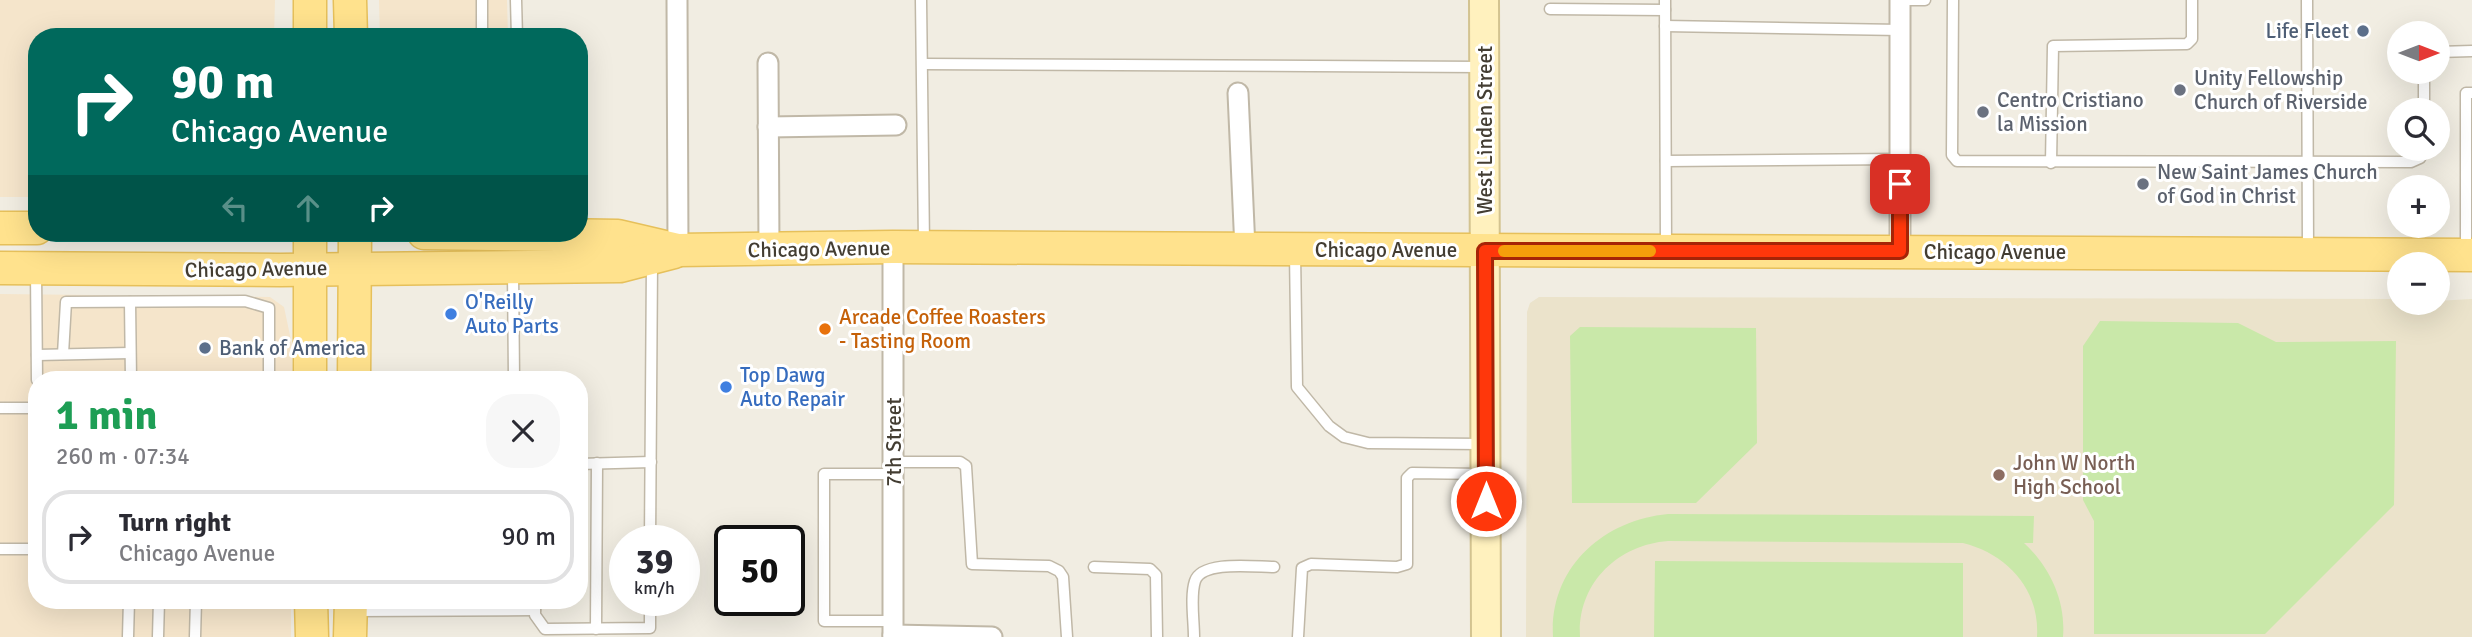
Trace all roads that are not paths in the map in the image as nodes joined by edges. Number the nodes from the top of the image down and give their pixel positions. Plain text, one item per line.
1 (310, 0) edge
2 (350, 0) edge
3 (482, 0) edge
4 (516, 0) edge
5 (677, 0) edge
6 (921, 0) edge
7 (1484, 0) edge
8 (1900, 0) edge
9 (1925, 0) edge
10 (1953, 0) edge
11 (2192, 0) edge
12 (2307, 0) edge
13 (1665, 5) edge
14 (1550, 9) dead end
15 (1665, 26) junction
16 (310, 28) edge
17 (351, 28) edge
18 (482, 28) edge
19 (517, 28) edge
20 (1900, 30) junction
21 (2472, 51) edge
22 (2450, 52) edge
23 (768, 63) dead end
24 (923, 64) junction
25 (1485, 67) junction
26 (1238, 93) dead end
27 (2472, 93) edge
28 (896, 125) dead end
29 (768, 127) junction
30 (1900, 159) junction
31 (2308, 159) junction
32 (1666, 161) junction
33 (2413, 161) edge
34 (2051, 163) junction
35 (0, 228) edge
36 (28, 228) edge
37 (588, 235) edge
38 (310, 242) edge
39 (355, 242) edge
40 (909, 248) junction
41 (769, 249) junction
42 (1245, 249) junction
43 (1295, 250) junction
44 (1485, 251) junction
45 (1666, 251) junction
46 (1900, 251) junction
47 (665, 254) junction
48 (2308, 254) junction
49 (2469, 256) edge
50 (513, 266) junction
51 (355, 267) junction
52 (0, 268) edge
53 (36, 269) junction
54 (310, 269) junction
55 (130, 302) junction
56 (63, 354) junction
57 (130, 354) junction
58 (37, 355) junction
59 (37, 371) edge
60 (131, 371) edge
61 (269, 371) edge
62 (310, 371) edge
63 (354, 371) edge
64 (514, 371) edge
65 (0, 408) edge
66 (28, 408) edge
67 (1486, 444) junction
68 (651, 462) junction
69 (597, 463) junction
70 (588, 464) edge
71 (894, 468) junction
72 (1486, 474) junction
73 (650, 525) edge
74 (0, 549) edge
75 (28, 549) edge
76 (1094, 567) dead end
77 (1274, 567) dead end
78 (129, 609) edge
79 (159, 609) edge
80 (196, 609) edge
81 (311, 609) edge
82 (467, 609) edge
83 (536, 609) edge
84 (350, 616) edge
85 (650, 616) edge
86 (596, 629) junction
87 (893, 631) edge
88 (128, 637) edge
89 (158, 637) edge
90 (195, 637) edge
91 (313, 637) edge
92 (992, 637) edge
93 (1067, 637) edge
94 (1157, 637) edge
95 (1194, 637) edge
96 (1298, 637) edge
97 (1486, 637) edge

1 - 16 main road
2 - 17 main road
3 - 18 lane
4 - 19 lane
5 - 47 street
6 - 24 lane
7 - 25 main road, West Linden Street
8 - 9 lane
8 - 20 street
10 - 34 lane
11 - 34 lane
12 - 31 lane
13 - 14 lane
13 - 15 lane
15 - 20 lane
15 - 32 lane
20 - 30 street
21 - 22 lane
23 - 29 street
24 - 25 lane
24 - 40 lane
25 - 44 main road, West Linden Street
26 - 42 street
27 - 49 lane
28 - 29 street
29 - 41 street
30 - 32 lane
30 - 46 street
31 - 33 lane
31 - 34 lane
31 - 48 lane
32 - 45 lane
35 - 36 main road
37 - 47 main road, Chicago Avenue
38 - 54 main road
39 - 51 main road
40 - 41 main road, Chicago Avenue
40 - 42 main road, Chicago Avenue
40 - 71 street, 7th Street
41 - 47 main road, Chicago Avenue
42 - 43 main road, Chicago Avenue
43 - 44 main road, Chicago Avenue
43 - 67 lane
44 - 45 main road, Chicago Avenue
44 - 67 main road, West Linden Street
45 - 46 main road, Chicago Avenue
46 - 48 main road, Chicago Avenue
47 - 50 main road, Chicago Avenue
47 - 68 lane
48 - 49 main road, Chicago Avenue
50 - 51 main road, Chicago Avenue
50 - 64 lane
51 - 54 main road, Chicago Avenue
51 - 63 main road
52 - 53 main road, Chicago Avenue
53 - 54 main road, Chicago Avenue
53 - 58 lane
54 - 62 main road
55 - 56 lane
55 - 57 lane
55 - 61 lane
56 - 57 lane
56 - 58 lane
57 - 60 lane
58 - 59 lane
65 - 66 lane
67 - 72 main road, West Linden Street
68 - 69 lane
68 - 73 lane
69 - 70 lane
69 - 86 lane
71 - 87 street, 7th Street
71 - 87 lane
71 - 93 lane
72 - 96 lane
72 - 97 main road, West Linden Street
74 - 75 lane
76 - 94 lane
77 - 95 lane
78 - 88 lane
79 - 89 lane
80 - 90 lane
81 - 91 main road
82 - 84 lane
83 - 86 lane
85 - 86 lane
87 - 92 street

